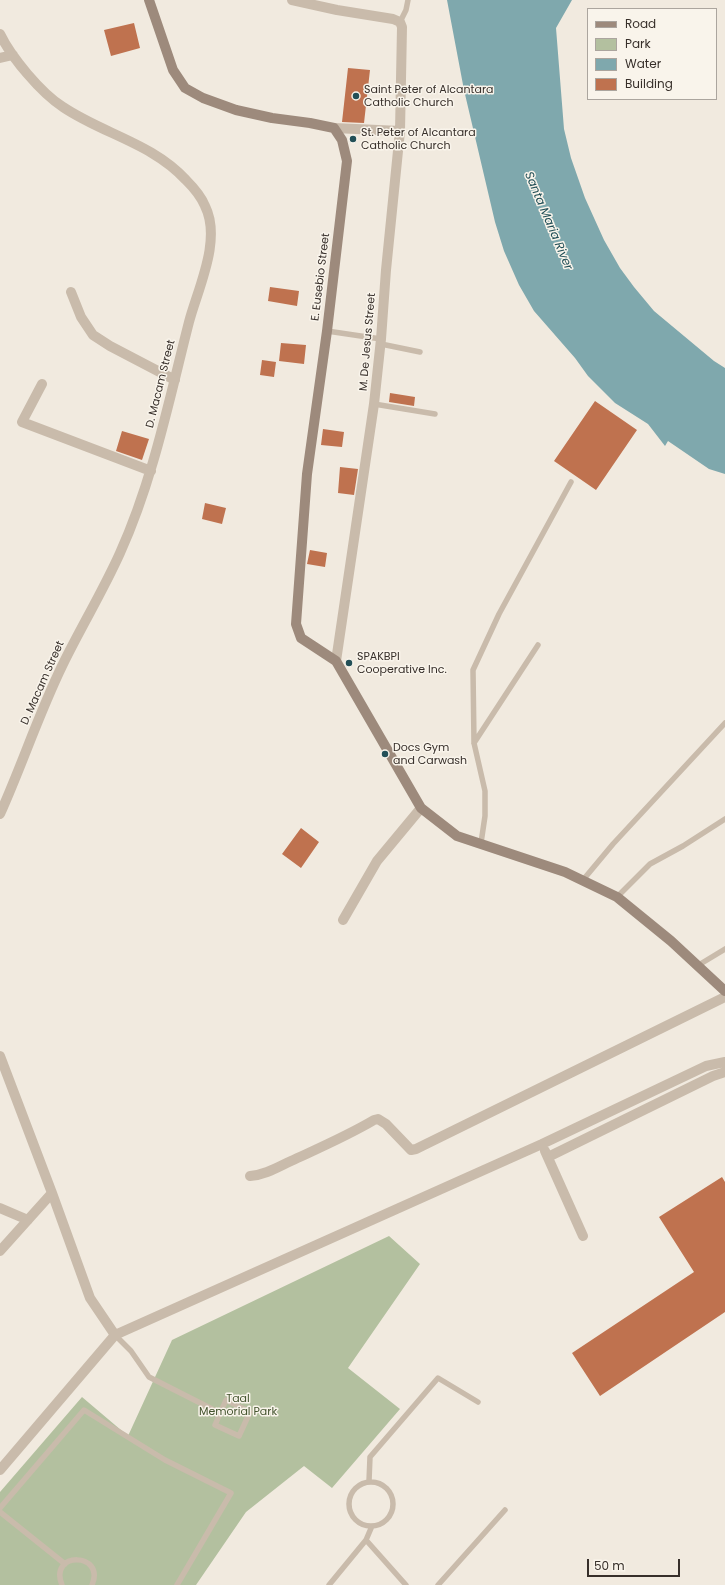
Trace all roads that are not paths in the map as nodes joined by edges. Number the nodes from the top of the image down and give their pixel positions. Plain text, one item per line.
1 (149, 0) edge
2 (292, 0) edge
3 (408, 0) edge
4 (400, 22) junction
5 (0, 34) edge
6 (13, 55) junction
7 (0, 58) edge
8 (334, 128) junction
9 (400, 131) junction
10 (71, 292) dead end
11 (327, 331) junction
12 (381, 341) junction
13 (420, 352) dead end
14 (174, 380) junction
15 (42, 384) dead end
16 (374, 404) junction
17 (435, 414) dead end
18 (151, 471) junction
19 (571, 482) dead end
20 (538, 645) dead end
21 (336, 661) junction
22 (725, 723) edge
23 (474, 743) junction
24 (421, 808) junction
25 (0, 814) edge
26 (725, 820) edge
27 (480, 844) junction
28 (583, 880) junction
29 (617, 897) junction
30 (343, 920) dead end
31 (725, 950) edge
32 (698, 966) junction
33 (725, 991) edge
34 (725, 997) edge
35 (0, 1056) edge
36 (725, 1062) edge
37 (725, 1072) edge
38 (542, 1144) junction
39 (548, 1157) junction
40 (250, 1176) dead end
41 (52, 1193) junction
42 (0, 1208) edge
43 (28, 1220) junction
44 (584, 1236) dead end
45 (1, 1247) edge
46 (115, 1335) junction
47 (478, 1402) dead end
48 (220, 1413) junction
49 (0, 1470) edge
50 (369, 1481) junction
51 (0, 1508) edge
52 (505, 1510) dead end
53 (0, 1512) edge
54 (372, 1526) junction
55 (366, 1540) junction
56 (65, 1564) junction
57 (62, 1585) edge
58 (92, 1585) edge
59 (176, 1585) edge
60 (329, 1585) edge
61 (406, 1585) edge
62 (438, 1585) edge

1 - 8 main road
2 - 4 street
3 - 4 lane
4 - 9 street, M. De Jesus Street
5 - 6 street, D. Macam Street
6 - 7 street
6 - 14 street, D. Macam Street
8 - 9 street
8 - 11 main road, E. Eusebio Street
9 - 12 street, M. De Jesus Street
10 - 14 street
11 - 12 lane
11 - 21 main road, E. Eusebio Street
12 - 13 lane
12 - 16 street, M. De Jesus Street
14 - 18 street, D. Macam Street
15 - 18 street
16 - 17 lane
16 - 21 street, M. De Jesus Street
18 - 25 street, D. Macam Street
19 - 23 lane
20 - 23 lane
21 - 24 main road
22 - 28 lane
23 - 27 lane
24 - 27 main road
24 - 30 street
26 - 29 lane
27 - 28 main road
28 - 29 main road
29 - 32 main road
31 - 32 lane
32 - 33 main road
34 - 40 street
35 - 41 street
36 - 38 street
37 - 39 street
38 - 39 street
38 - 46 street
39 - 44 street
41 - 43 street
41 - 46 street
42 - 43 street
43 - 45 street
46 - 48 lane
46 - 49 street
47 - 50 lane
48 - 48 lane
50 - 54 lane
50 - 54 lane
51 - 59 lane
52 - 62 lane
53 - 56 lane
54 - 55 lane
55 - 60 lane
55 - 61 lane
56 - 57 lane
56 - 58 lane

